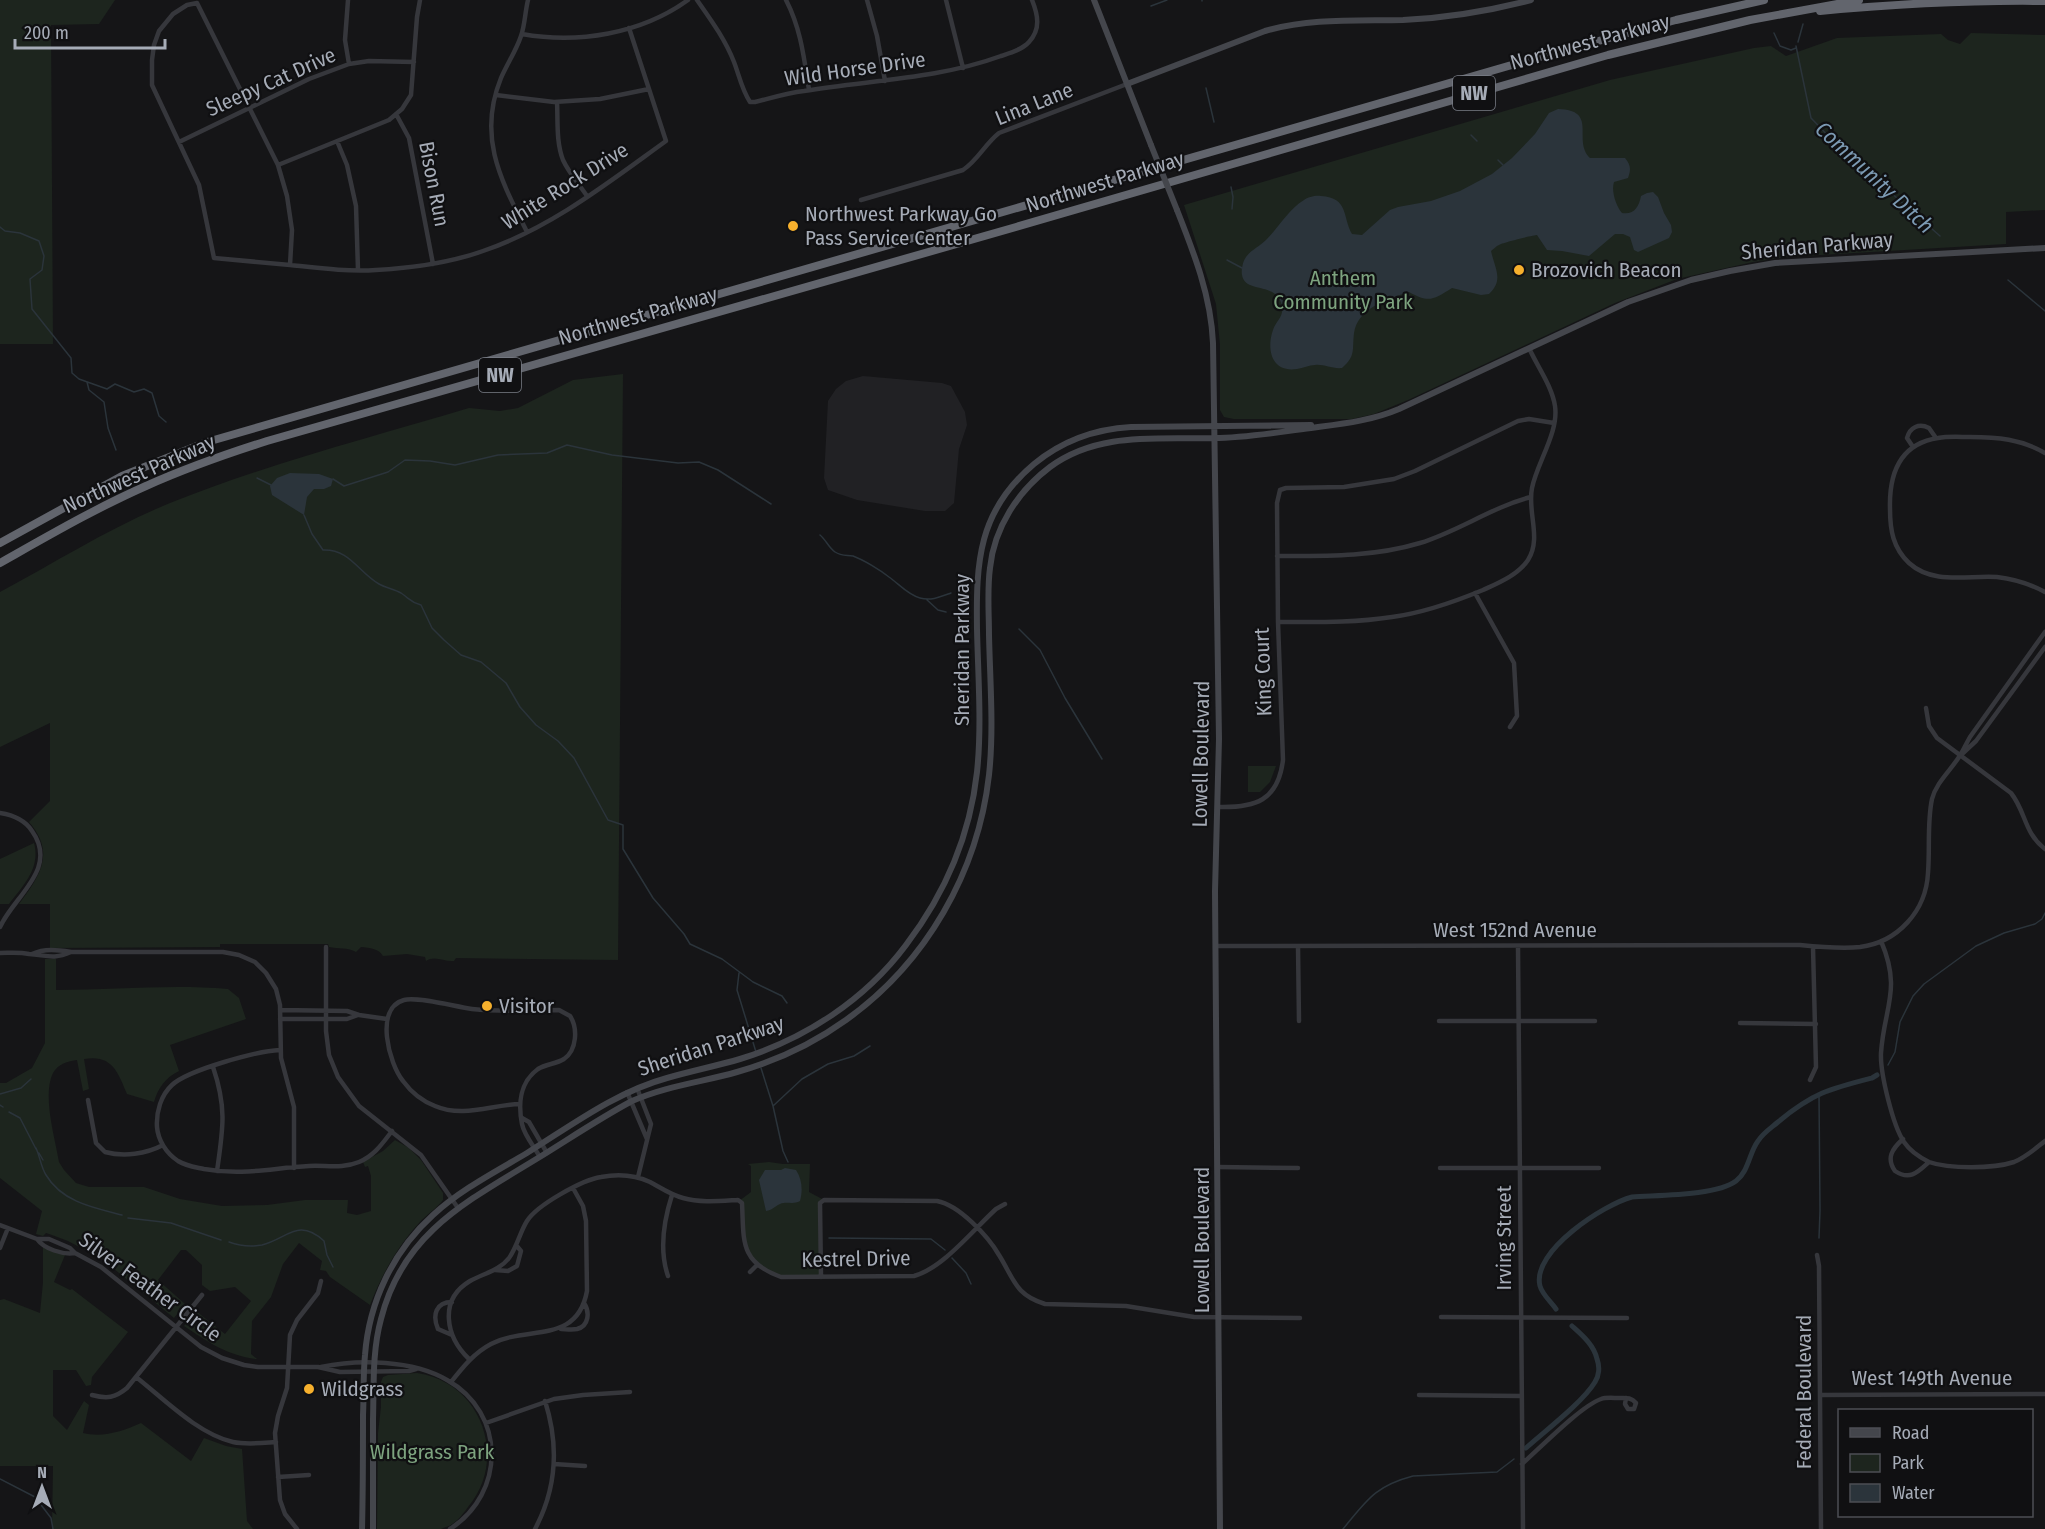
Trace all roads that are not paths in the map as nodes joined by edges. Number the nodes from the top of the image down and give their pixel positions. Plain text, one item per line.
1 (348, 0) edge
2 (420, 0) edge
3 (528, 0) edge
4 (688, 0) edge
5 (697, 0) edge
6 (786, 0) edge
7 (867, 0) edge
8 (946, 0) edge
9 (1032, 0) edge
10 (1094, 0) edge
11 (1531, 0) edge
12 (1764, 0) edge
13 (1859, 0) edge
14 (2045, 1) edge
15 (1774, 16) junction
16 (629, 28) junction
17 (522, 34) junction
18 (414, 62) junction
19 (349, 64) junction
20 (963, 68) junction
21 (885, 81) junction
22 (1127, 84) junction
23 (649, 89) junction
24 (809, 90) junction
25 (496, 94) junction
26 (557, 102) junction
27 (250, 107) junction
28 (396, 114) junction
29 (337, 141) junction
30 (179, 142) junction
31 (278, 165) junction
32 (587, 196) junction
33 (861, 200) dead end
34 (527, 232) junction
35 (2045, 248) edge
36 (433, 264) junction
37 (290, 265) junction
38 (358, 270) junction
39 (1529, 348) junction
40 (1554, 423) junction
41 (1335, 424) junction
42 (1213, 426) junction
43 (1214, 438) junction
44 (1936, 438) junction
45 (1913, 447) junction
46 (2045, 453) edge
47 (1531, 497) junction
48 (0, 543) edge
49 (1277, 556) junction
50 (0, 563) edge
51 (2045, 592) edge
52 (1475, 593) junction
53 (1278, 622) junction
54 (2045, 632) edge
55 (2045, 647) edge
56 (2029, 654) junction
57 (2036, 659) junction
58 (2000, 695) junction
59 (2007, 700) junction
60 (1926, 708) dead end
61 (1510, 727) dead end
62 (1960, 756) junction
63 (1218, 807) junction
64 (0, 813) edge
65 (2045, 849) edge
66 (0, 927) edge
67 (1881, 941) junction
68 (1216, 946) junction
69 (1298, 946) junction
70 (326, 947) dead end
71 (1518, 947) junction
72 (1813, 947) junction
73 (0, 953) edge
74 (280, 1010) junction
75 (326, 1015) junction
76 (359, 1015) junction
77 (280, 1019) junction
78 (387, 1019) junction
79 (1299, 1021) dead end
80 (1439, 1021) dead end
81 (1519, 1021) junction
82 (1595, 1021) dead end
83 (1740, 1023) dead end
84 (1816, 1024) junction
85 (280, 1050) junction
86 (213, 1066) junction
87 (1810, 1080) dead end
88 (637, 1088) junction
89 (627, 1092) junction
90 (641, 1097) junction
91 (88, 1100) dead end
92 (632, 1101) junction
93 (520, 1104) junction
94 (522, 1118) junction
95 (392, 1131) junction
96 (647, 1139) junction
97 (1903, 1139) junction
98 (2045, 1141) edge
99 (542, 1144) junction
100 (163, 1145) junction
101 (535, 1148) junction
102 (547, 1153) junction
103 (540, 1157) junction
104 (1929, 1162) junction
105 (1218, 1167) junction
106 (294, 1168) junction
107 (1298, 1168) dead end
108 (1440, 1168) dead end
109 (1520, 1168) junction
110 (1599, 1168) dead end
111 (217, 1171) junction
112 (638, 1177) junction
113 (573, 1188) junction
114 (672, 1195) junction
115 (453, 1200) junction
116 (1005, 1204) dead end
117 (458, 1208) junction
118 (0, 1225) edge
119 (976, 1227) junction
120 (8, 1228) junction
121 (516, 1245) junction
122 (0, 1248) edge
123 (1816, 1255) dead end
124 (757, 1265) junction
125 (495, 1270) junction
126 (750, 1272) dead end
127 (668, 1276) dead end
128 (821, 1277) junction
129 (321, 1281) dead end
130 (202, 1295) dead end
131 (452, 1302) junction
132 (584, 1303) junction
133 (1441, 1317) dead end
134 (1218, 1318) junction
135 (1300, 1318) dead end
136 (1521, 1318) junction
137 (1627, 1318) dead end
138 (176, 1327) junction
139 (561, 1329) junction
140 (452, 1335) junction
141 (469, 1359) junction
142 (364, 1363) junction
143 (374, 1363) junction
144 (288, 1367) junction
145 (318, 1367) junction
146 (416, 1369) junction
147 (364, 1371) junction
148 (374, 1371) junction
149 (136, 1377) junction
150 (451, 1382) junction
151 (630, 1392) dead end
152 (2045, 1394) edge
153 (92, 1395) dead end
154 (1419, 1395) dead end
155 (1820, 1395) junction
156 (1522, 1396) junction
157 (1626, 1398) dead end
158 (545, 1401) junction
159 (486, 1424) junction
160 (276, 1442) junction
161 (554, 1464) junction
162 (1522, 1464) junction
163 (585, 1466) dead end
164 (309, 1475) dead end
165 (278, 1478) junction
166 (458, 1527) edge
167 (297, 1529) edge
168 (362, 1529) edge
169 (373, 1529) edge
170 (450, 1529) edge
171 (535, 1529) edge
172 (1220, 1529) edge
173 (1523, 1529) edge
174 (1821, 1529) edge

1 - 19 street
2 - 18 street
3 - 17 street
4 - 16 street
5 - 24 street, Wild Horse Drive
6 - 24 street
7 - 21 street
8 - 20 street
9 - 20 street, Wild Horse Drive
10 - 22 main road, Lowell Boulevard
11 - 22 main road
12 - 48 highway, Northwest Parkway / NW
13 - 15 highway, Northwest Parkway / NW
14 - 15 highway
15 - 50 highway, Northwest Parkway / NW
16 - 17 street
16 - 23 street, White Rock Drive
17 - 25 street
18 - 19 street, Sleepy Cat Drive
18 - 28 street
19 - 27 street, Sleepy Cat Drive
20 - 21 street, Wild Horse Drive
21 - 24 street, Wild Horse Drive
22 - 33 street, Lina Lane
22 - 42 main road, Lowell Boulevard, bridge
23 - 26 street
23 - 32 street, White Rock Drive
25 - 26 street
25 - 34 street
26 - 32 street
27 - 30 street, Sleepy Cat Drive
27 - 30 street
27 - 31 street
28 - 29 street
28 - 36 street, Bison Run
29 - 31 street
29 - 38 street
30 - 37 street, White Rock Drive
31 - 37 street
32 - 34 street, White Rock Drive
34 - 36 street, White Rock Drive
35 - 39 main road, Sheridan Parkway
36 - 38 street, White Rock Drive
37 - 38 street, White Rock Drive
39 - 40 street
39 - 41 main road, Sheridan Parkway
40 - 47 street
40 - 49 street, King Court
41 - 42 main road, Sheridan Parkway
41 - 43 main road, Sheridan Parkway
42 - 43 main road, Lowell Boulevard
42 - 88 main road, Sheridan Parkway
43 - 63 main road, Lowell Boulevard
43 - 90 main road, Sheridan Parkway
44 - 45 street
44 - 45 street
44 - 46 street
45 - 51 street
47 - 49 street
47 - 52 street
49 - 53 street, King Court
52 - 53 street
52 - 61 street
53 - 63 street, King Court
54 - 56 street
55 - 57 street
56 - 57 street
56 - 58 street
57 - 59 street
58 - 59 street
58 - 62 street
59 - 62 street
60 - 62 street
62 - 65 street
62 - 67 street
63 - 68 main road, Lowell Boulevard
64 - 66 street
67 - 72 street, West 152nd Avenue
67 - 97 street
68 - 69 street, West 152nd Avenue
68 - 105 main road, Lowell Boulevard
69 - 71 street, West 152nd Avenue
69 - 79 street
70 - 75 street
71 - 72 street, West 152nd Avenue
71 - 81 street, Irving Street
72 - 84 street
73 - 74 street
74 - 75 street
74 - 77 street
75 - 76 street
75 - 76 street
75 - 77 street
75 - 95 street
76 - 78 street
77 - 85 street
78 - 93 street
78 - 93 street
80 - 81 street
81 - 82 street
81 - 109 street, Irving Street
83 - 84 street
84 - 87 street
85 - 86 street
85 - 106 street
86 - 100 street
86 - 111 street
88 - 89 main road, Sheridan Parkway
88 - 90 street
89 - 92 street
89 - 99 main road, Sheridan Parkway
90 - 92 main road, Sheridan Parkway
90 - 96 street
91 - 100 street
92 - 96 street
92 - 102 main road, Sheridan Parkway
93 - 94 street
94 - 99 street
94 - 101 street
95 - 106 street
95 - 115 street
96 - 112 street
97 - 104 street
97 - 104 street
98 - 104 street
99 - 101 main road, Sheridan Parkway
99 - 102 street
100 - 111 street
101 - 103 street
101 - 115 main road, Sheridan Parkway
102 - 103 main road, Sheridan Parkway
103 - 117 main road, Sheridan Parkway
105 - 107 street
105 - 134 main road, Lowell Boulevard
106 - 111 street
108 - 109 street
109 - 110 street
109 - 136 street, Irving Street
112 - 113 street
112 - 114 street
113 - 121 street
113 - 132 street
114 - 124 street
114 - 127 street
115 - 117 street
115 - 142 main road, Sheridan Parkway
116 - 119 street, Kestrel Drive
117 - 143 main road, Sheridan Parkway
118 - 120 street, Silver Feather Circle
119 - 128 street, Kestrel Drive
119 - 128 street
119 - 134 street
120 - 122 street
120 - 138 street, Silver Feather Circle
121 - 125 street
121 - 125 street
123 - 155 street, Federal Boulevard
124 - 126 street
124 - 128 street, Kestrel Drive
125 - 131 street
129 - 144 street
130 - 138 street
131 - 140 street
131 - 140 street
132 - 139 street
132 - 139 street
133 - 136 street
134 - 135 street
134 - 172 main road, Lowell Boulevard
136 - 137 street
136 - 156 street, Irving Street
138 - 144 street, Silver Feather Circle
138 - 149 street
139 - 141 street
140 - 141 street
141 - 150 street
142 - 143 street, Silver Feather Circle
142 - 145 street, Silver Feather Circle
142 - 147 main road, Sheridan Parkway
143 - 146 street, Silver Feather Circle
143 - 148 main road, Sheridan Parkway
144 - 145 street, Silver Feather Circle
144 - 160 street
145 - 147 street, Silver Feather Circle
146 - 148 street, Silver Feather Circle
146 - 150 street
147 - 148 street, Silver Feather Circle
147 - 168 main road, Sheridan Parkway
148 - 169 main road, Sheridan Parkway
149 - 153 street
149 - 160 street
150 - 159 street
151 - 158 street
152 - 155 street, West 149th Avenue
154 - 156 street
155 - 174 street, Federal Boulevard
156 - 162 street, Irving Street
157 - 162 street
158 - 159 street
158 - 161 street
159 - 166 street
160 - 165 street
161 - 163 street
161 - 171 street
162 - 173 street, Irving Street
164 - 165 street
165 - 167 street
166 - 170 street

